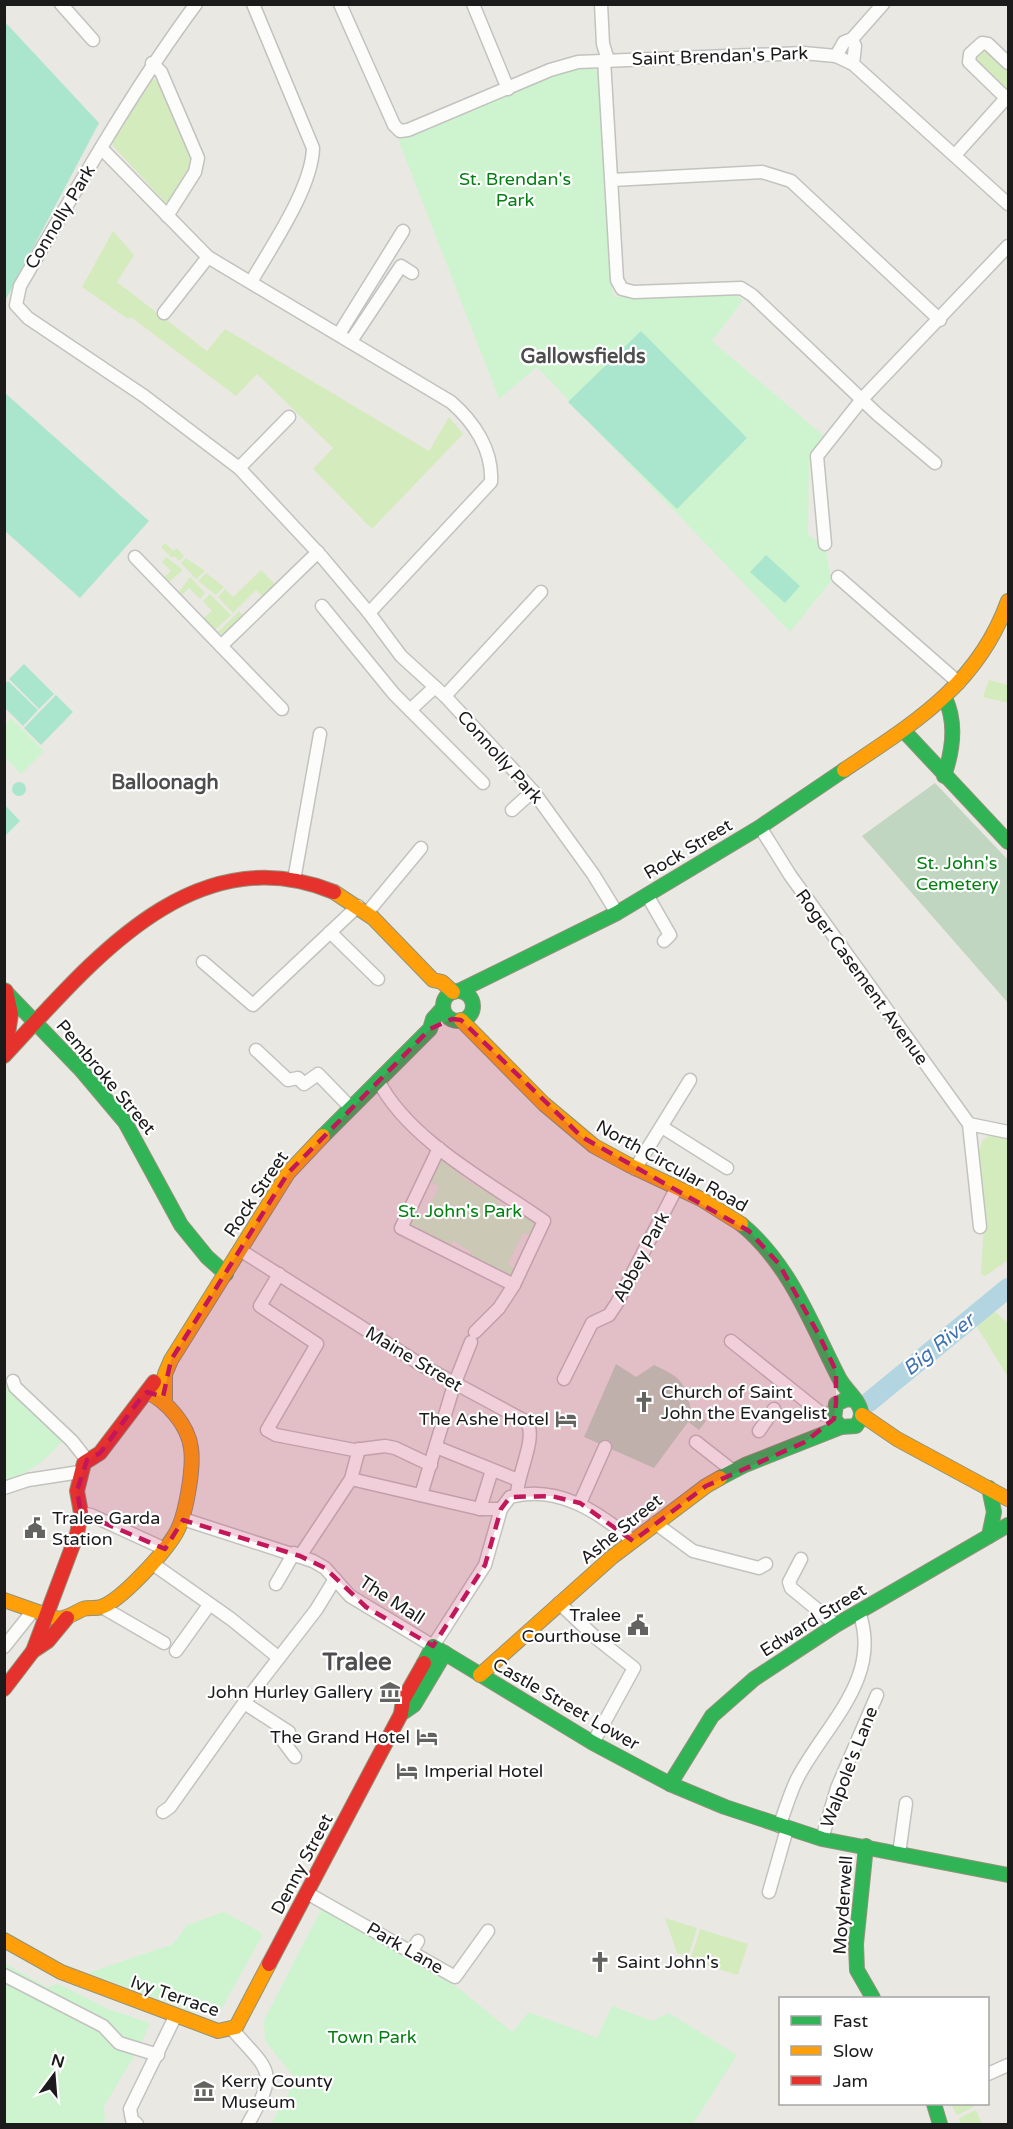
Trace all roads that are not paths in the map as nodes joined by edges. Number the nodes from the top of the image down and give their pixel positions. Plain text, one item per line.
1 (61, 4) edge
2 (196, 4) edge
3 (253, 4) edge
4 (340, 4) edge
5 (473, 4) edge
6 (601, 4) edge
7 (883, 4) edge
8 (852, 39) junction
9 (93, 40) dead end
10 (836, 56) junction
11 (606, 60) junction
12 (152, 63) junction
13 (1008, 63) edge
14 (853, 64) junction
15 (508, 89) junction
16 (1008, 98) edge
17 (101, 148) junction
18 (955, 155) junction
19 (612, 180) junction
20 (1008, 204) edge
21 (167, 216) junction
22 (403, 231) dead end
23 (1008, 246) edge
24 (207, 257) junction
25 (412, 273) dead end
26 (250, 282) junction
27 (164, 314) dead end
28 (940, 320) junction
29 (339, 334) junction
30 (351, 341) junction
31 (863, 399) junction
32 (289, 417) dead end
33 (935, 463) dead end
34 (239, 468) junction
35 (825, 544) dead end
36 (318, 552) junction
37 (135, 557) dead end
38 (838, 577) dead end
39 (541, 592) dead end
40 (1008, 601) edge
41 (322, 606) dead end
42 (369, 613) junction
43 (221, 646) junction
44 (959, 683) junction
45 (435, 687) junction
46 (444, 696) junction
47 (945, 698) junction
48 (282, 709) dead end
49 (410, 710) junction
50 (903, 730) junction
51 (320, 734) dead end
52 (944, 776) junction
53 (483, 783) dead end
54 (533, 791) junction
55 (512, 810) dead end
56 (760, 827) junction
57 (1008, 842) edge
58 (421, 848) dead end
59 (294, 880) junction
60 (647, 896) junction
61 (362, 909) junction
62 (617, 913) junction
63 (330, 932) junction
64 (664, 941) dead end
65 (203, 962) dead end
66 (378, 979) dead end
67 (5, 991) edge
68 (457, 1006) junction
69 (36, 1022) junction
70 (256, 1050) dead end
71 (5, 1056) edge
72 (378, 1080) junction
73 (690, 1080) dead end
74 (350, 1107) junction
75 (969, 1124) junction
76 (662, 1127) junction
77 (1008, 1132) edge
78 (439, 1148) junction
79 (727, 1168) dead end
80 (635, 1169) junction
81 (676, 1190) junction
82 (980, 1227) dead end
83 (240, 1250) junction
84 (226, 1274) junction
85 (279, 1274) junction
86 (513, 1285) junction
87 (731, 1341) dead end
88 (836, 1371) junction
89 (165, 1374) junction
90 (564, 1379) dead end
91 (14, 1384) dead end
92 (454, 1384) junction
93 (147, 1392) junction
94 (854, 1400) junction
95 (165, 1402) junction
96 (774, 1409) dead end
97 (836, 1416) junction
98 (859, 1420) junction
99 (759, 1431) dead end
100 (696, 1442) dead end
101 (436, 1447) junction
102 (605, 1447) dead end
103 (359, 1449) junction
104 (430, 1465) junction
105 (83, 1466) junction
106 (492, 1470) junction
107 (733, 1471) junction
108 (518, 1479) junction
109 (353, 1480) junction
110 (4, 1488) edge
111 (989, 1488) junction
112 (422, 1495) junction
113 (517, 1495) junction
114 (1008, 1499) edge
115 (580, 1503) junction
116 (480, 1509) junction
117 (501, 1509) junction
118 (81, 1513) junction
119 (183, 1519) junction
120 (655, 1523) junction
121 (1008, 1525) edge
122 (989, 1536) junction
123 (633, 1540) junction
124 (160, 1546) junction
125 (297, 1555) junction
126 (801, 1559) dead end
127 (153, 1564) junction
128 (766, 1564) dead end
129 (336, 1579) junction
130 (276, 1584) dead end
131 (4, 1600) edge
132 (559, 1603) junction
133 (209, 1605) junction
134 (102, 1607) junction
135 (859, 1612) junction
136 (38, 1614) junction
137 (67, 1618) junction
138 (836, 1625) junction
139 (164, 1643) dead end
140 (4, 1647) edge
141 (439, 1650) junction
142 (176, 1651) dead end
143 (31, 1654) junction
144 (279, 1658) junction
145 (480, 1675) junction
146 (4, 1689) edge
147 (877, 1695) dead end
148 (244, 1703) junction
149 (593, 1743) junction
150 (295, 1756) dead end
151 (670, 1784) junction
152 (906, 1803) dead end
153 (163, 1812) dead end
154 (783, 1828) junction
155 (822, 1839) junction
156 (866, 1846) junction
157 (899, 1854) junction
158 (1008, 1875) edge
159 (769, 1892) dead end
160 (307, 1893) junction
161 (488, 1931) dead end
162 (4, 1940) edge
163 (4, 1975) edge
164 (872, 1997) edge
165 (175, 2017) junction
166 (232, 2029) junction
167 (158, 2055) junction
168 (1008, 2065) edge
169 (989, 2073) edge
170 (935, 2105) edge
171 (137, 2124) edge
172 (248, 2124) edge
173 (940, 2124) edge

1 - 9 street
2 - 12 street
3 - 26 street
4 - 15 street, Saint Brendan's Park
5 - 15 street
6 - 11 street
7 - 8 street
8 - 10 street
8 - 14 street
10 - 11 street, Saint Brendan's Park
10 - 14 street, Saint Brendan's Park
11 - 15 street, Saint Brendan's Park
11 - 19 street
12 - 17 street
12 - 21 street
13 - 16 street
14 - 18 street, Saint Brendan's Park
16 - 18 street
17 - 21 street, Connolly Park
17 - 34 street, Connolly Park
18 - 20 street, Saint Brendan's Park
19 - 28 street
19 - 31 street
21 - 24 street, Connolly Park
22 - 29 street
23 - 28 street
24 - 26 street, Connolly Park
24 - 27 street
25 - 30 street
26 - 29 street, Connolly Park
28 - 31 street
29 - 30 street, Connolly Park
30 - 42 street, Connolly Park
31 - 33 street
31 - 35 street
32 - 34 street
34 - 36 street, Connolly Park
36 - 42 street, Connolly Park
36 - 43 street
37 - 43 street
38 - 44 street
39 - 46 street
40 - 44 main road, Rock Street
41 - 49 street
42 - 45 street, Connolly Park
43 - 48 street
44 - 47 main road, Rock Street
45 - 46 street, Connolly Park
45 - 49 street
46 - 54 street, Connolly Park
47 - 50 main road, Rock Street
47 - 52 main road
49 - 53 street
50 - 52 main road
50 - 56 main road, Rock Street
51 - 59 street
52 - 57 main road
54 - 55 street
54 - 62 street, Connolly Park
56 - 60 main road, Rock Street
56 - 75 street, Roger Casement Avenue
58 - 61 street
59 - 61 main road, North Circular Road
59 - 69 main road, North Circular Road
60 - 62 main road, Rock Street
60 - 64 street
61 - 63 street
61 - 68 main road, North Circular Road
62 - 68 main road, Rock Street
63 - 65 street
63 - 66 street
67 - 69 main road, Pembroke Street
67 - 71 main road
68 - 72 main road, Rock Street
68 - 80 main road, North Circular Road
69 - 71 main road, North Circular Road
69 - 84 main road, Pembroke Street
70 - 74 street
72 - 74 main road, Rock Street
72 - 78 street
73 - 76 street
74 - 83 main road, Rock Street
75 - 77 street
75 - 82 street, Roger Casement Avenue
76 - 79 street
76 - 80 street
78 - 86 street
78 - 86 street
80 - 81 main road, North Circular Road
81 - 88 main road, North Circular Road
81 - 90 street, Abbey Park
83 - 84 main road, Rock Street
83 - 85 street, Maine Street
84 - 89 main road, Rock Street
85 - 92 street, Maine Street
85 - 103 street
86 - 92 street
87 - 97 street
88 - 94 main road, North Circular Road
88 - 97 main road, North Circular Road
89 - 93 main road, Rock Street
89 - 95 main road, Rock Street
91 - 105 street
92 - 101 street
92 - 108 street, Maine Street
93 - 95 main road
93 - 105 main road, Rock Street
94 - 97 main road
94 - 98 main road, North Circular Road
95 - 119 main road
96 - 99 street
97 - 98 main road
97 - 107 main road, Ashe Street
98 - 111 main road
100 - 107 street
101 - 104 street
101 - 106 street
102 - 115 street
103 - 104 street
103 - 109 street
104 - 112 street
105 - 110 street
105 - 118 main road
106 - 108 street
106 - 116 street
107 - 120 main road, Ashe Street
108 - 113 street, Maine Street
109 - 112 street
109 - 125 street
111 - 114 main road
111 - 122 main road
112 - 116 street
113 - 115 street
113 - 117 street
115 - 123 street
116 - 117 street
117 - 141 street
118 - 124 street
118 - 136 main road
119 - 124 main road
119 - 125 street, The Mall
120 - 123 main road, Ashe Street
120 - 128 street
121 - 122 main road, Edward Street
122 - 135 main road, Edward Street
123 - 132 main road, Ashe Street
124 - 127 main road
125 - 129 street, The Mall
125 - 130 street
126 - 138 street
127 - 133 street
127 - 134 main road
129 - 141 street, The Mall
129 - 144 street
131 - 136 main road
132 - 145 main road, Ashe Street
132 - 149 street
133 - 142 street
133 - 144 street
134 - 137 main road
134 - 139 street
135 - 138 main road, Edward Street
135 - 154 street
136 - 137 main road
136 - 140 street
136 - 143 main road
137 - 143 main road
138 - 151 main road, Edward Street
141 - 145 main road, Castle Street Lower
141 - 160 main road, Denny Street
143 - 146 main road
144 - 148 street
145 - 149 main road, Castle Street Lower
147 - 155 street, Walpole's Lane
148 - 150 street
148 - 153 street
149 - 151 main road, Castle Street Lower
151 - 154 main road, Castle Street Lower
152 - 157 street
154 - 155 main road, Castle Street Lower
154 - 159 street
155 - 156 main road, Castle Street Lower
156 - 157 main road, Castle Street Lower
156 - 164 main road, Moyderwell
157 - 158 main road, Castle Street Lower
160 - 161 street, Park Lane
160 - 166 main road, Denny Street
162 - 165 main road, Ivy Terrace
163 - 167 street
165 - 166 main road, Ivy Terrace
165 - 167 street
166 - 172 street, Ivy Terrace
167 - 171 street
168 - 169 street
170 - 173 main road

